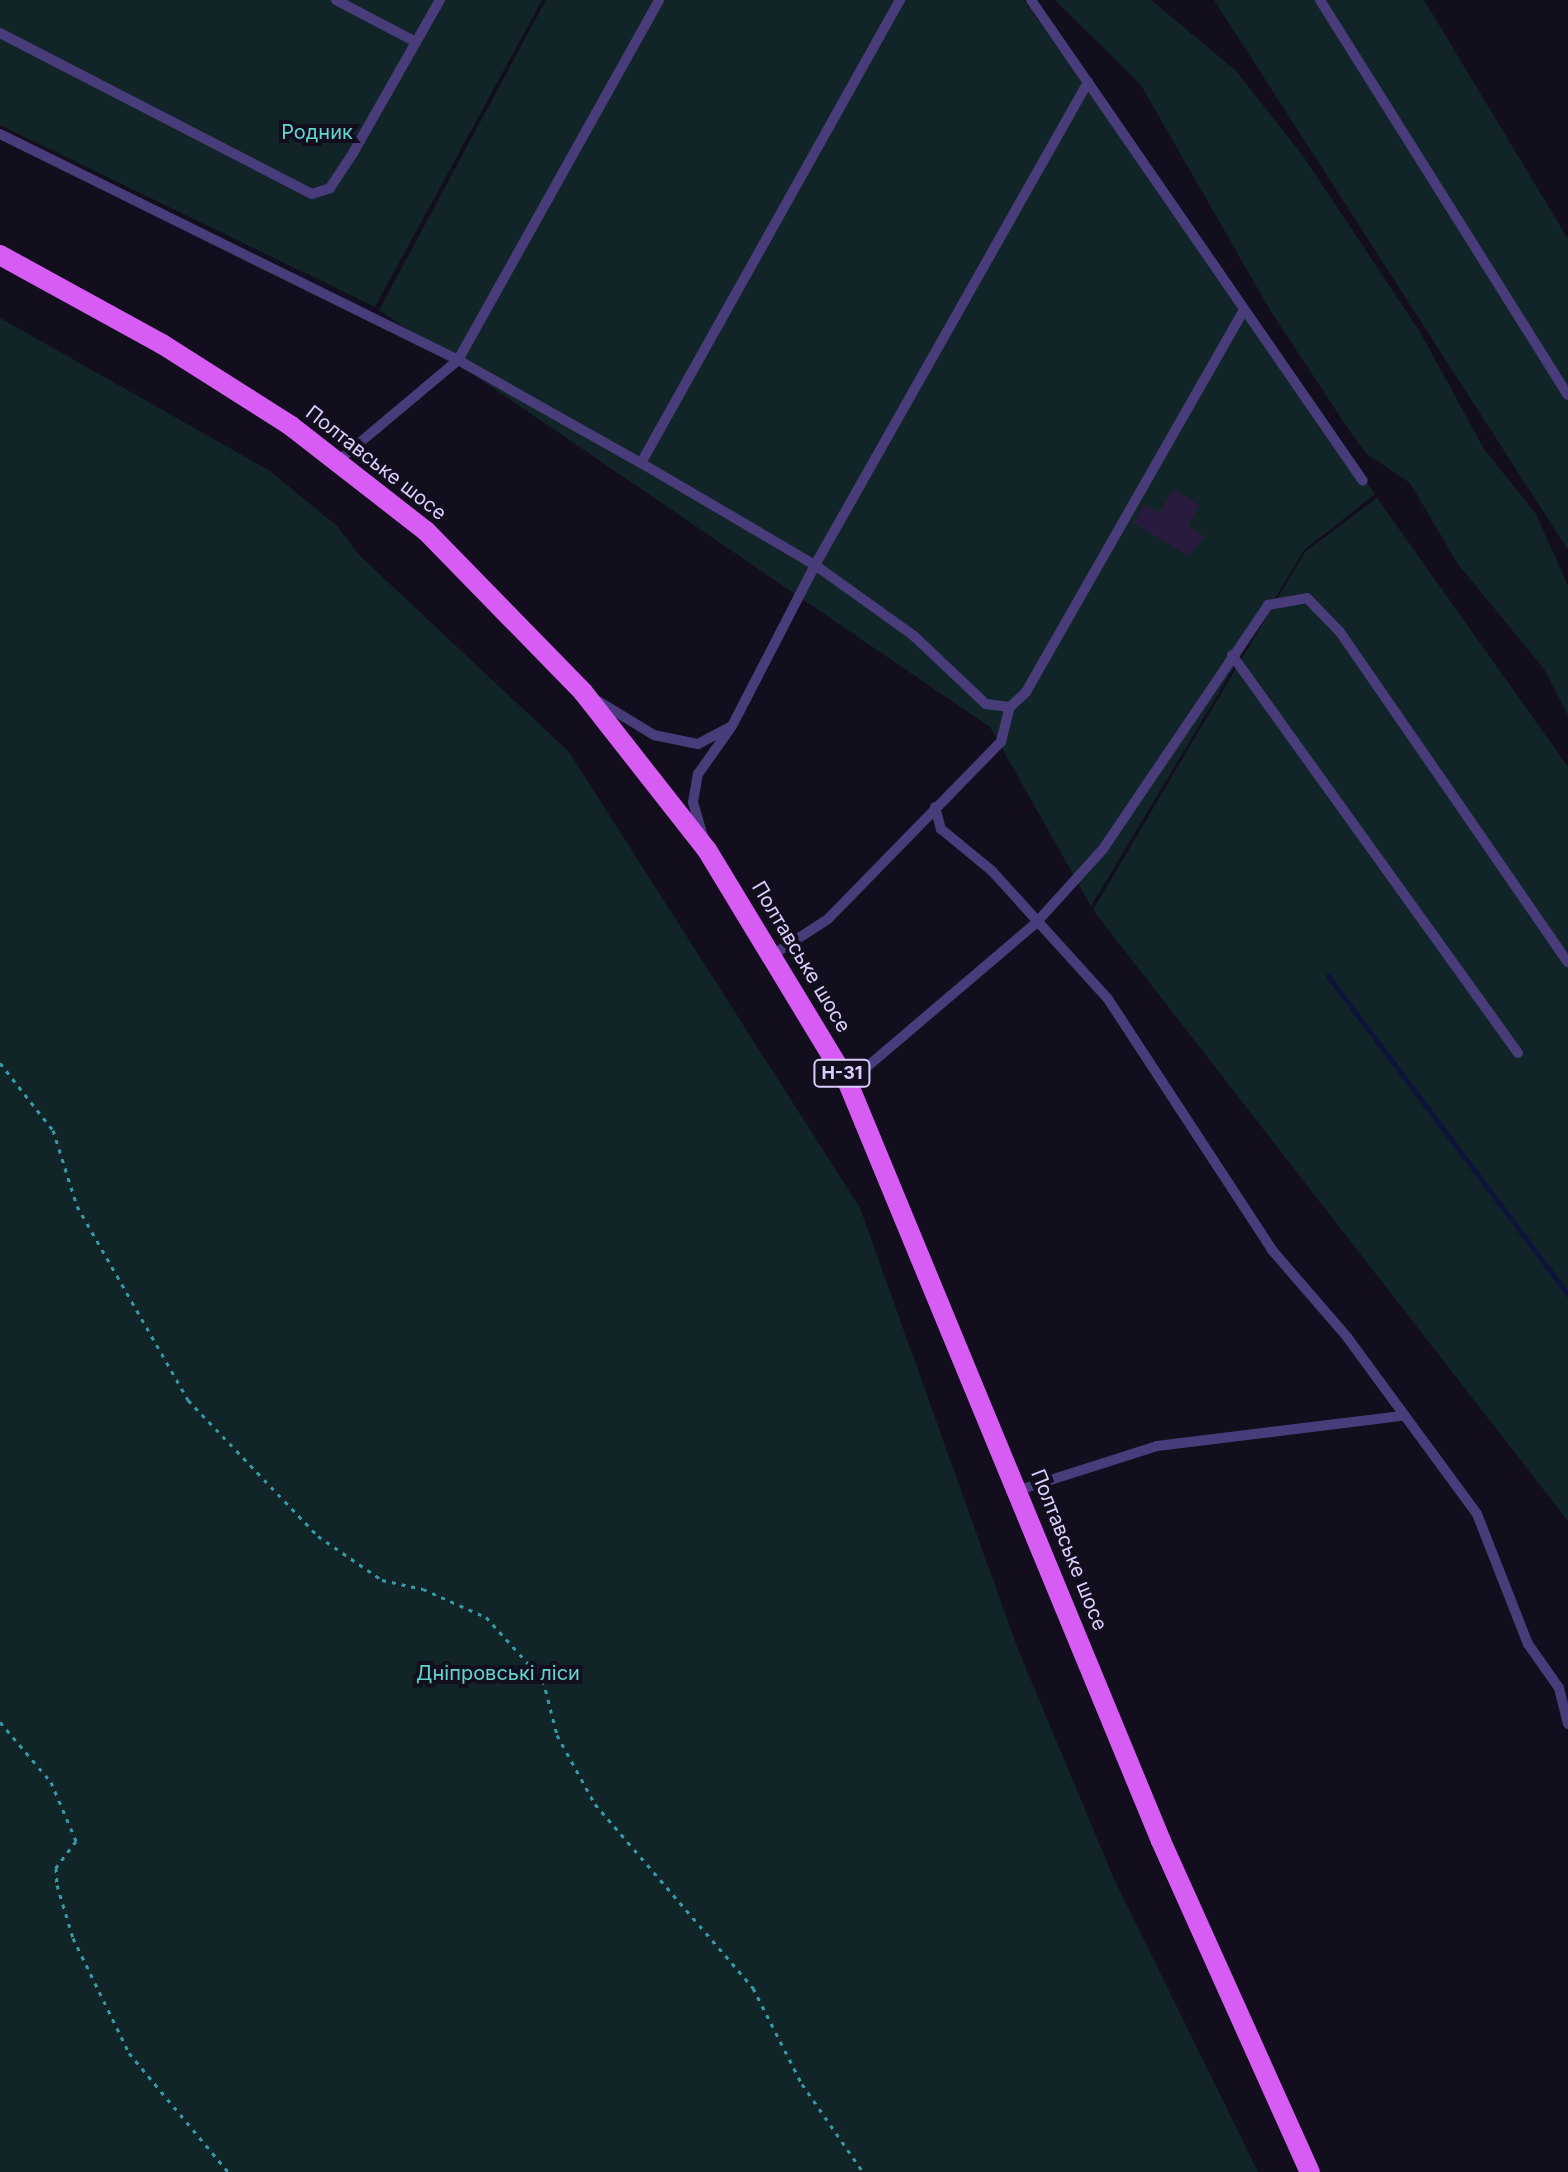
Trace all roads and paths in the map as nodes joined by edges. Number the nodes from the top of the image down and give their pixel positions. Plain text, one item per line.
1 (336, 0) edge
2 (440, 0) edge
3 (659, 0) edge
4 (900, 0) edge
5 (1031, 0) edge
6 (1320, 0) edge
7 (0, 33) edge
8 (416, 42) junction
9 (1088, 82) junction
10 (0, 134) edge
11 (0, 255) edge
12 (1244, 310) junction
13 (458, 360) junction
14 (1568, 395) edge
15 (339, 460) junction
16 (641, 463) junction
17 (1363, 481) dead end
18 (815, 565) junction
19 (1232, 655) junction
20 (583, 692) junction
21 (1010, 707) junction
22 (732, 726) junction
23 (935, 807) junction
24 (707, 850) junction
25 (1036, 923) junction
26 (774, 954) junction
27 (1568, 962) edge
28 (1518, 1053) dead end
29 (0, 1063) edge
30 (848, 1083) junction
31 (1402, 1416) junction
32 (1019, 1490) junction
33 (0, 1722) edge
34 (1568, 1724) edge
35 (228, 2172) edge
36 (863, 2172) edge
37 (1310, 2172) edge

1 - 8 lane
2 - 8 lane
3 - 13 lane
4 - 16 lane
5 - 9 lane
6 - 14 lane
7 - 8 lane
9 - 12 lane
9 - 18 lane
10 - 13 lane
11 - 15 main road, Полтавське шосе / Н-31
12 - 17 lane
12 - 21 lane
13 - 15 lane
13 - 16 lane
15 - 20 main road, Полтавське шосе / Н-31
16 - 18 lane
18 - 21 lane
18 - 22 lane
19 - 25 lane
19 - 27 lane
19 - 28 lane
20 - 22 lane
20 - 24 main road, Полтавське шосе / Н-31
21 - 23 lane
22 - 24 lane
23 - 25 lane
23 - 26 lane
24 - 26 main road, Полтавське шосе / Н-31
25 - 30 lane
25 - 31 lane
26 - 30 main road, Полтавське шосе / Н-31
29 - 36 path
30 - 32 main road, Полтавське шосе / Н-31
31 - 32 lane
31 - 34 lane
32 - 37 main road, Полтавське шосе / Н-31
33 - 35 path

